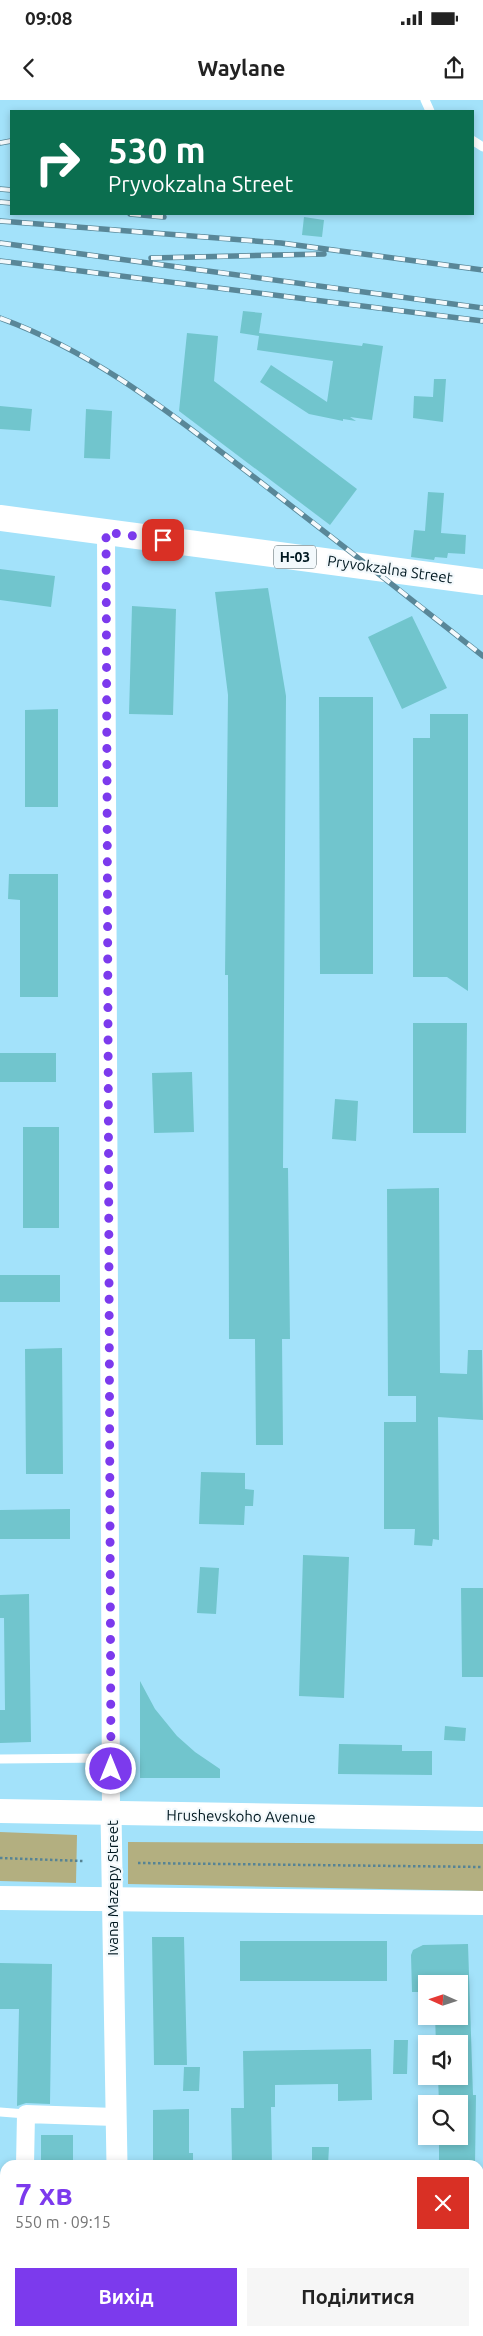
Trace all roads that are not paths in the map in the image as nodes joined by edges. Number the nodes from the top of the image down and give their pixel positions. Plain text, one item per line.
1 (0, 518) edge
2 (106, 532) junction
3 (483, 582) edge
4 (111, 1758) junction
5 (0, 1759) edge
6 (0, 1811) edge
7 (111, 1814) junction
8 (483, 1819) edge
9 (0, 1898) edge
10 (111, 1900) junction
11 (483, 1903) edge
12 (0, 2112) edge
13 (26, 2114) junction
14 (115, 2117) junction
15 (25, 2160) edge
16 (116, 2160) edge

1 - 2 main road, Pryvokzalna Street / Н-03
2 - 3 main road, Pryvokzalna Street / Н-03
2 - 4 street, Ivana Mazepy Street
4 - 5 lane
4 - 7 street, Ivana Mazepy Street
6 - 7 main road, Hrushevskoho Avenue
7 - 8 main road, Hrushevskoho Avenue
7 - 10 street, Ivana Mazepy Street
9 - 10 main road
10 - 11 main road
10 - 14 street, Ivana Mazepy Street
12 - 13 lane
13 - 14 street
13 - 15 street
14 - 16 street, Ivana Mazepy Street

